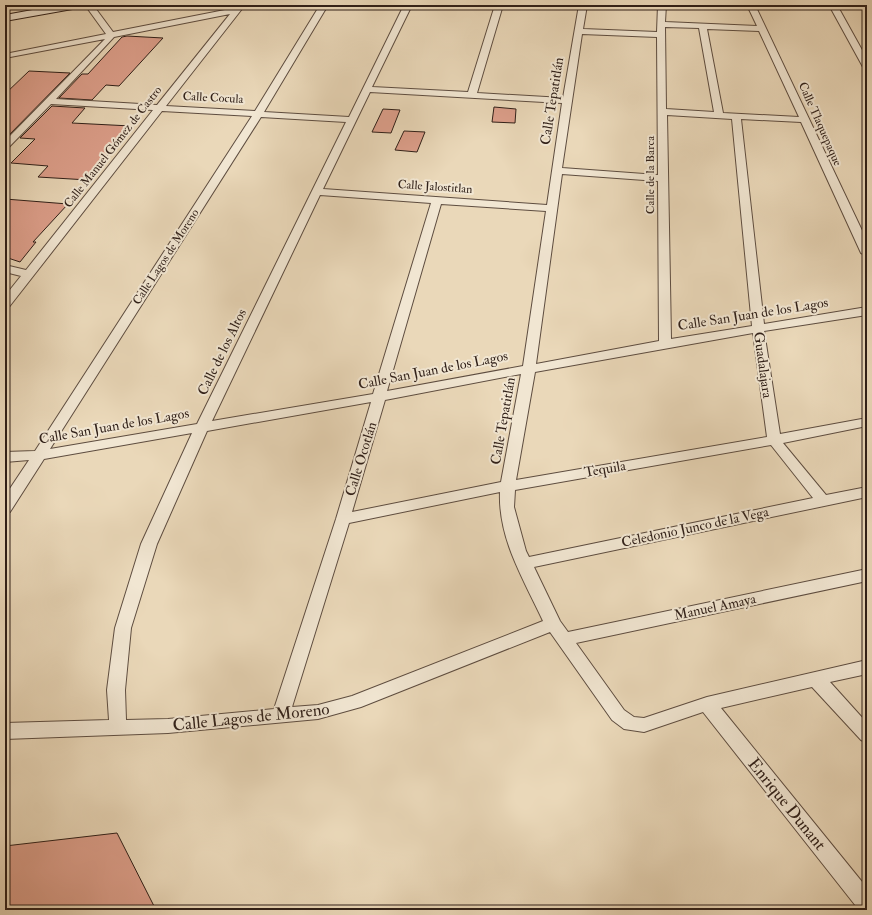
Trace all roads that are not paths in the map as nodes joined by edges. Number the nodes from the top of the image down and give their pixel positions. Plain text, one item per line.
1 (78, 5) edge
2 (88, 5) edge
3 (324, 5) edge
4 (408, 5) edge
5 (499, 5) edge
6 (583, 5) edge
7 (662, 5) edge
8 (751, 5) edge
9 (832, 5) edge
10 (239, 7) edge
11 (5, 18) edge
12 (662, 24) junction
13 (703, 26) junction
14 (763, 29) junction
15 (579, 31) junction
16 (111, 35) junction
17 (661, 35) junction
18 (5, 56) edge
19 (867, 66) edge
20 (368, 89) junction
21 (472, 95) junction
22 (48, 101) junction
23 (567, 101) junction
24 (161, 108) junction
25 (662, 112) junction
26 (258, 114) junction
27 (719, 115) junction
28 (736, 117) junction
29 (352, 120) junction
30 (806, 120) junction
31 (5, 146) edge
32 (558, 171) junction
33 (663, 178) junction
34 (317, 192) junction
35 (437, 200) junction
36 (551, 208) junction
37 (867, 253) edge
38 (5, 268) edge
39 (29, 275) junction
40 (5, 304) edge
41 (867, 311) edge
42 (758, 329) junction
43 (665, 344) junction
44 (529, 368) junction
45 (379, 396) junction
46 (867, 422) edge
47 (202, 427) junction
48 (774, 440) junction
49 (39, 455) junction
50 (5, 458) edge
51 (508, 486) junction
52 (867, 492) edge
53 (822, 500) junction
54 (5, 508) edge
55 (343, 518) junction
56 (523, 564) junction
57 (867, 576) edge
58 (553, 624) junction
59 (563, 638) junction
60 (867, 667) edge
61 (816, 678) junction
62 (707, 704) junction
63 (280, 716) junction
64 (118, 728) junction
65 (5, 731) edge
66 (867, 735) edge
67 (867, 904) edge

1 - 11 street
2 - 16 street
3 - 26 street, Calle Lagos de Moreno
4 - 20 street, Calle de los Altos
5 - 21 street
6 - 15 street, Calle Tepatitlán
7 - 12 street, Calle de la Barca
8 - 14 street, Calle Tlaquepaque
9 - 19 street
10 - 16 street
10 - 24 street, Calle Manuel Gómez de Castro
12 - 13 street
12 - 17 street, Calle de la Barca
13 - 14 street
13 - 27 street
14 - 30 street, Calle Tlaquepaque
15 - 17 street
15 - 23 street, Calle Tepatitlán
16 - 18 street
16 - 22 street
17 - 25 street, Calle de la Barca
20 - 21 street
20 - 29 street, Calle de los Altos
21 - 23 street
22 - 24 street, Calle Cocula
22 - 31 street
23 - 32 street, Calle Tepatitlán
24 - 26 street, Calle Cocula
24 - 39 street, Calle Manuel Gómez de Castro
25 - 27 street
25 - 33 street, Calle de la Barca
26 - 29 street, Calle Cocula
26 - 49 street, Calle Lagos de Moreno
27 - 28 street
28 - 30 street
28 - 42 street, Guadalajara
29 - 34 street, Calle de los Altos
30 - 37 street, Calle Tlaquepaque
32 - 33 street
32 - 36 street, Calle Tepatitlán
33 - 43 street, Calle de la Barca
34 - 35 street, Calle Jalostitlan
34 - 47 street, Calle de los Altos
35 - 36 street, Calle Jalostitlan
35 - 45 street, Calle Ocotlán
36 - 44 street, Calle Tepatitlán
38 - 39 street
39 - 40 street, Calle Manuel Gómez de Castro
41 - 42 street, Calle San Juan de los Lagos
42 - 43 street, Calle San Juan de los Lagos
42 - 48 street, Guadalajara
43 - 44 street, Calle San Juan de los Lagos
44 - 45 street, Calle San Juan de los Lagos
44 - 51 street, Calle Tepatitlán
45 - 47 street, Calle San Juan de los Lagos
45 - 55 street, Calle Ocotlán
46 - 48 street, Tequila
47 - 49 street, Calle San Juan de los Lagos
47 - 64 street, Calle de los Altos
48 - 51 street, Tequila
48 - 53 street
49 - 50 street, Calle San Juan de los Lagos
49 - 54 street, Calle Lagos de Moreno
51 - 55 street, Tequila
51 - 56 street, Calle Tepatitlán
52 - 53 street, Celedonio Junco de la Vega
53 - 56 street, Celedonio Junco de la Vega
55 - 63 street, Calle Ocotlán
56 - 58 street, Calle Tepatitlán
57 - 59 street, Manuel Amaya
58 - 59 street, Calle Tepatitlán
58 - 63 street, Calle Lagos de Moreno
59 - 62 street, Calle Tepatitlán
60 - 61 street
61 - 62 street
61 - 66 street
62 - 67 street, Enrique Dunant
63 - 64 street, Calle Lagos de Moreno
64 - 65 street, Calle Lagos de Moreno

